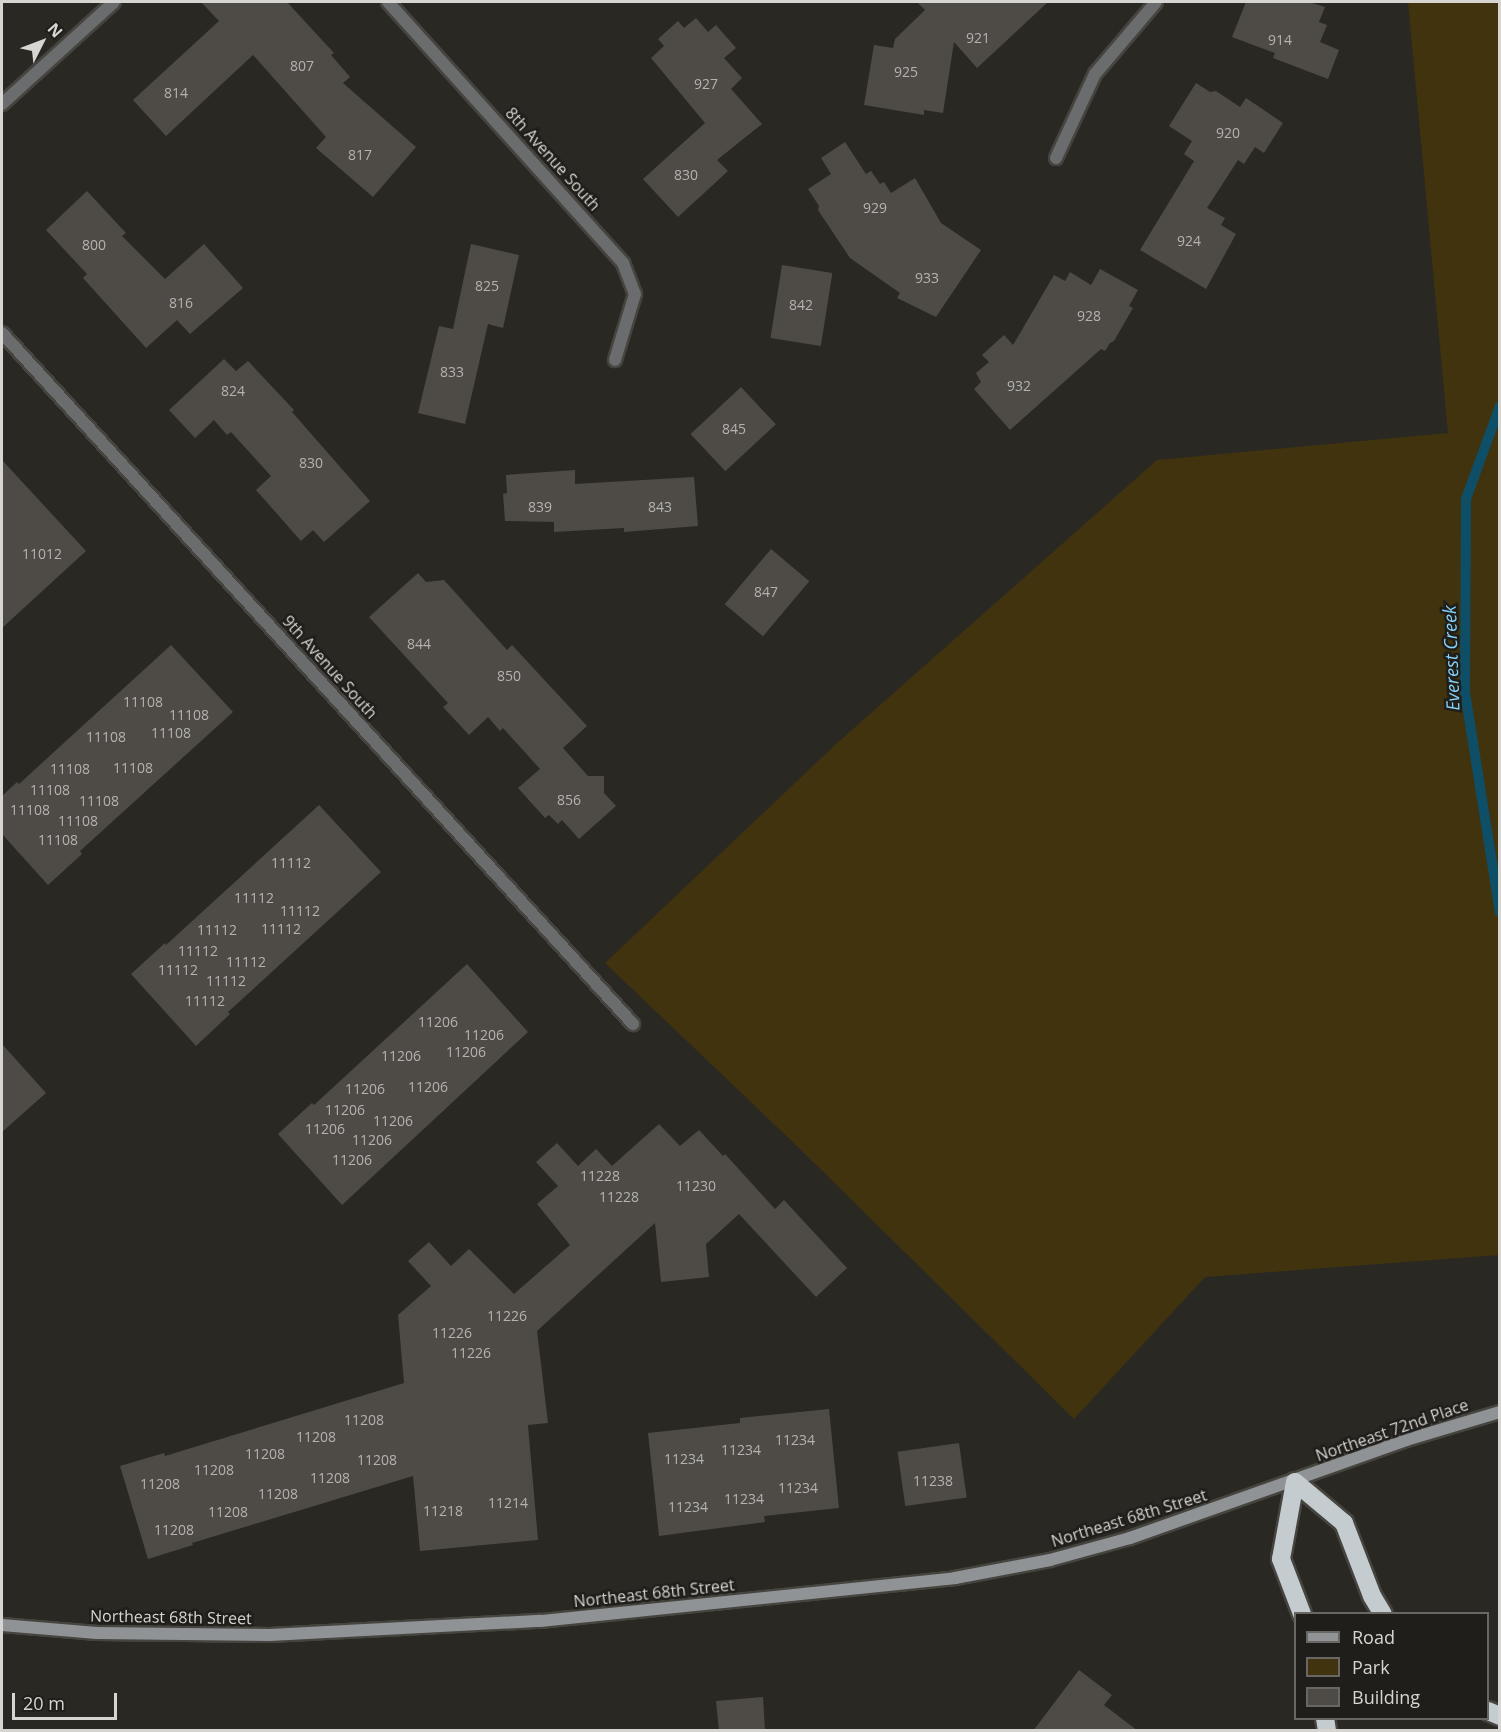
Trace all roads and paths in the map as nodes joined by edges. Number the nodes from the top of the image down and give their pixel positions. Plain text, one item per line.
1 (114, 2) edge
2 (388, 2) edge
3 (1156, 2) edge
4 (2, 104) edge
5 (1056, 158) dead end
6 (2, 333) edge
7 (615, 360) dead end
8 (633, 1024) dead end
9 (1500, 1412) edge
10 (1295, 1482) junction
11 (1301, 1612) edge
12 (1382, 1612) edge
13 (2, 1625) edge

1 - 4 street
2 - 7 street, 8th Avenue South
3 - 5 street
6 - 8 street, 9th Avenue South
9 - 10 main road, Northeast 72nd Place
10 - 11 highway
10 - 12 highway
10 - 13 main road, Northeast 68th Street

